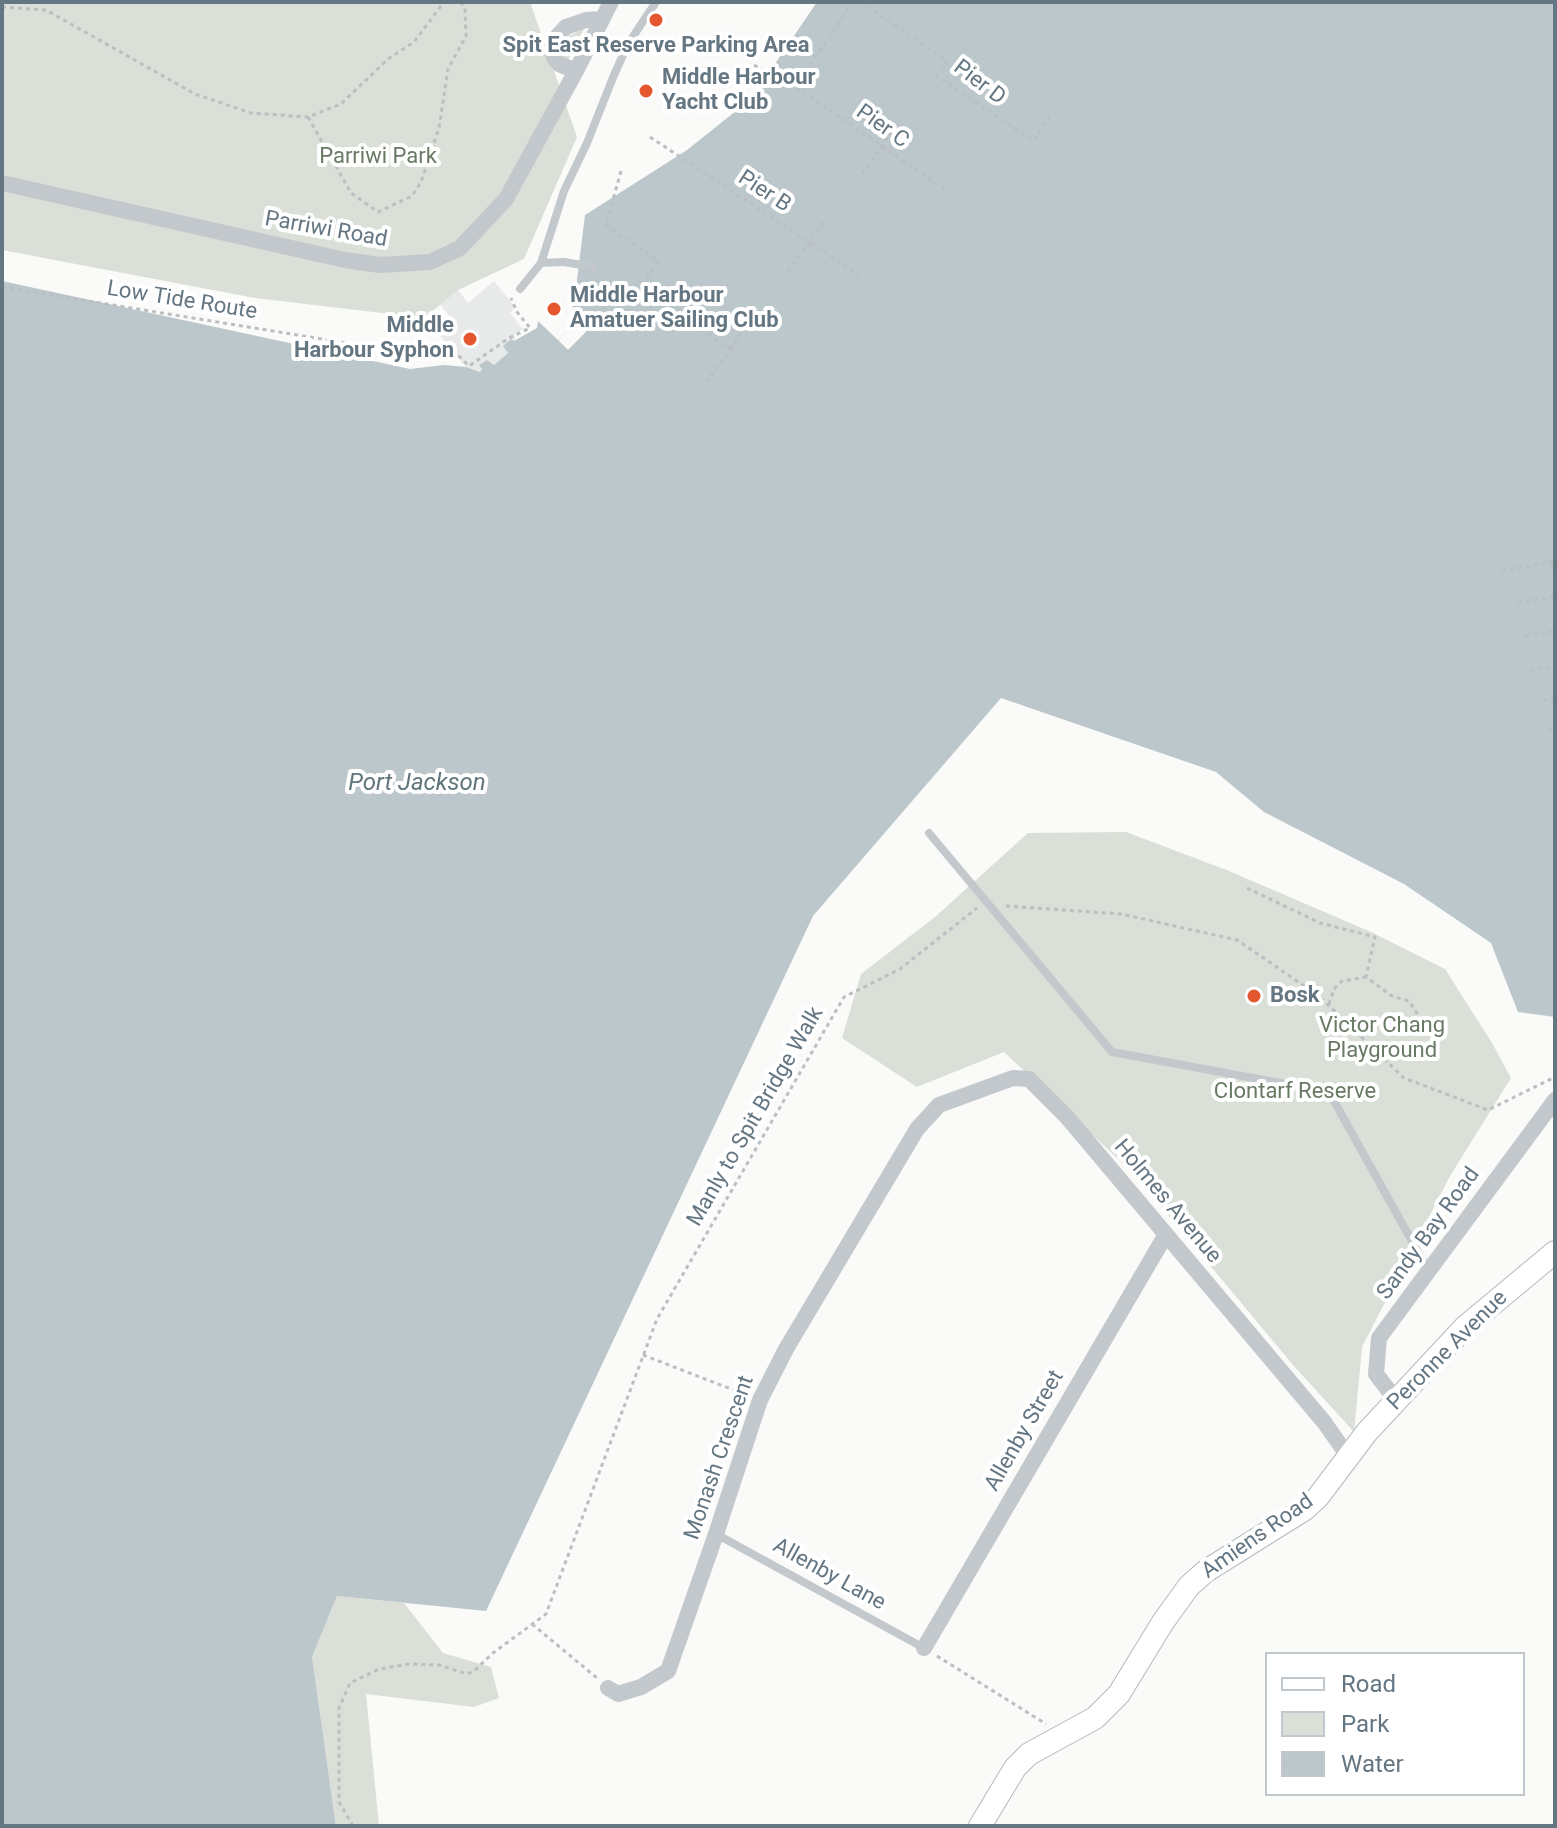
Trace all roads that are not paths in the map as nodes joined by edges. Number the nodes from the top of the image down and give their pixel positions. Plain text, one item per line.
1 (656, 2) edge
2 (607, 8) edge
3 (576, 71) junction
4 (2, 183) edge
5 (541, 263) junction
6 (593, 267) dead end
7 (520, 289) road end
8 (929, 833) dead end
9 (1555, 1100) edge
10 (917, 1129) joint
11 (1165, 1236) junction
12 (1555, 1252) edge
13 (1428, 1271) junction
14 (1396, 1400) junction
15 (1348, 1456) junction
16 (716, 1534) junction
17 (924, 1648) joint
18 (608, 1688) road end
19 (980, 1826) edge

1 - 5 lane
2 - 3 street, Parriwi Road
2 - 3 street
3 - 4 street, Parriwi Road
5 - 6 lane
5 - 7 lane
8 - 13 lane
9 - 13 street, Sandy Bay Road
10 - 11 street, Holmes Avenue
10 - 16 street, Monash Crescent
11 - 15 street, Holmes Avenue
11 - 17 street, Allenby Street
12 - 14 street, Peronne Avenue
13 - 14 street, Sandy Bay Road
14 - 15 street, Peronne Avenue
15 - 19 street, Amiens Road
16 - 17 lane, Allenby Lane
16 - 18 street, Monash Crescent

